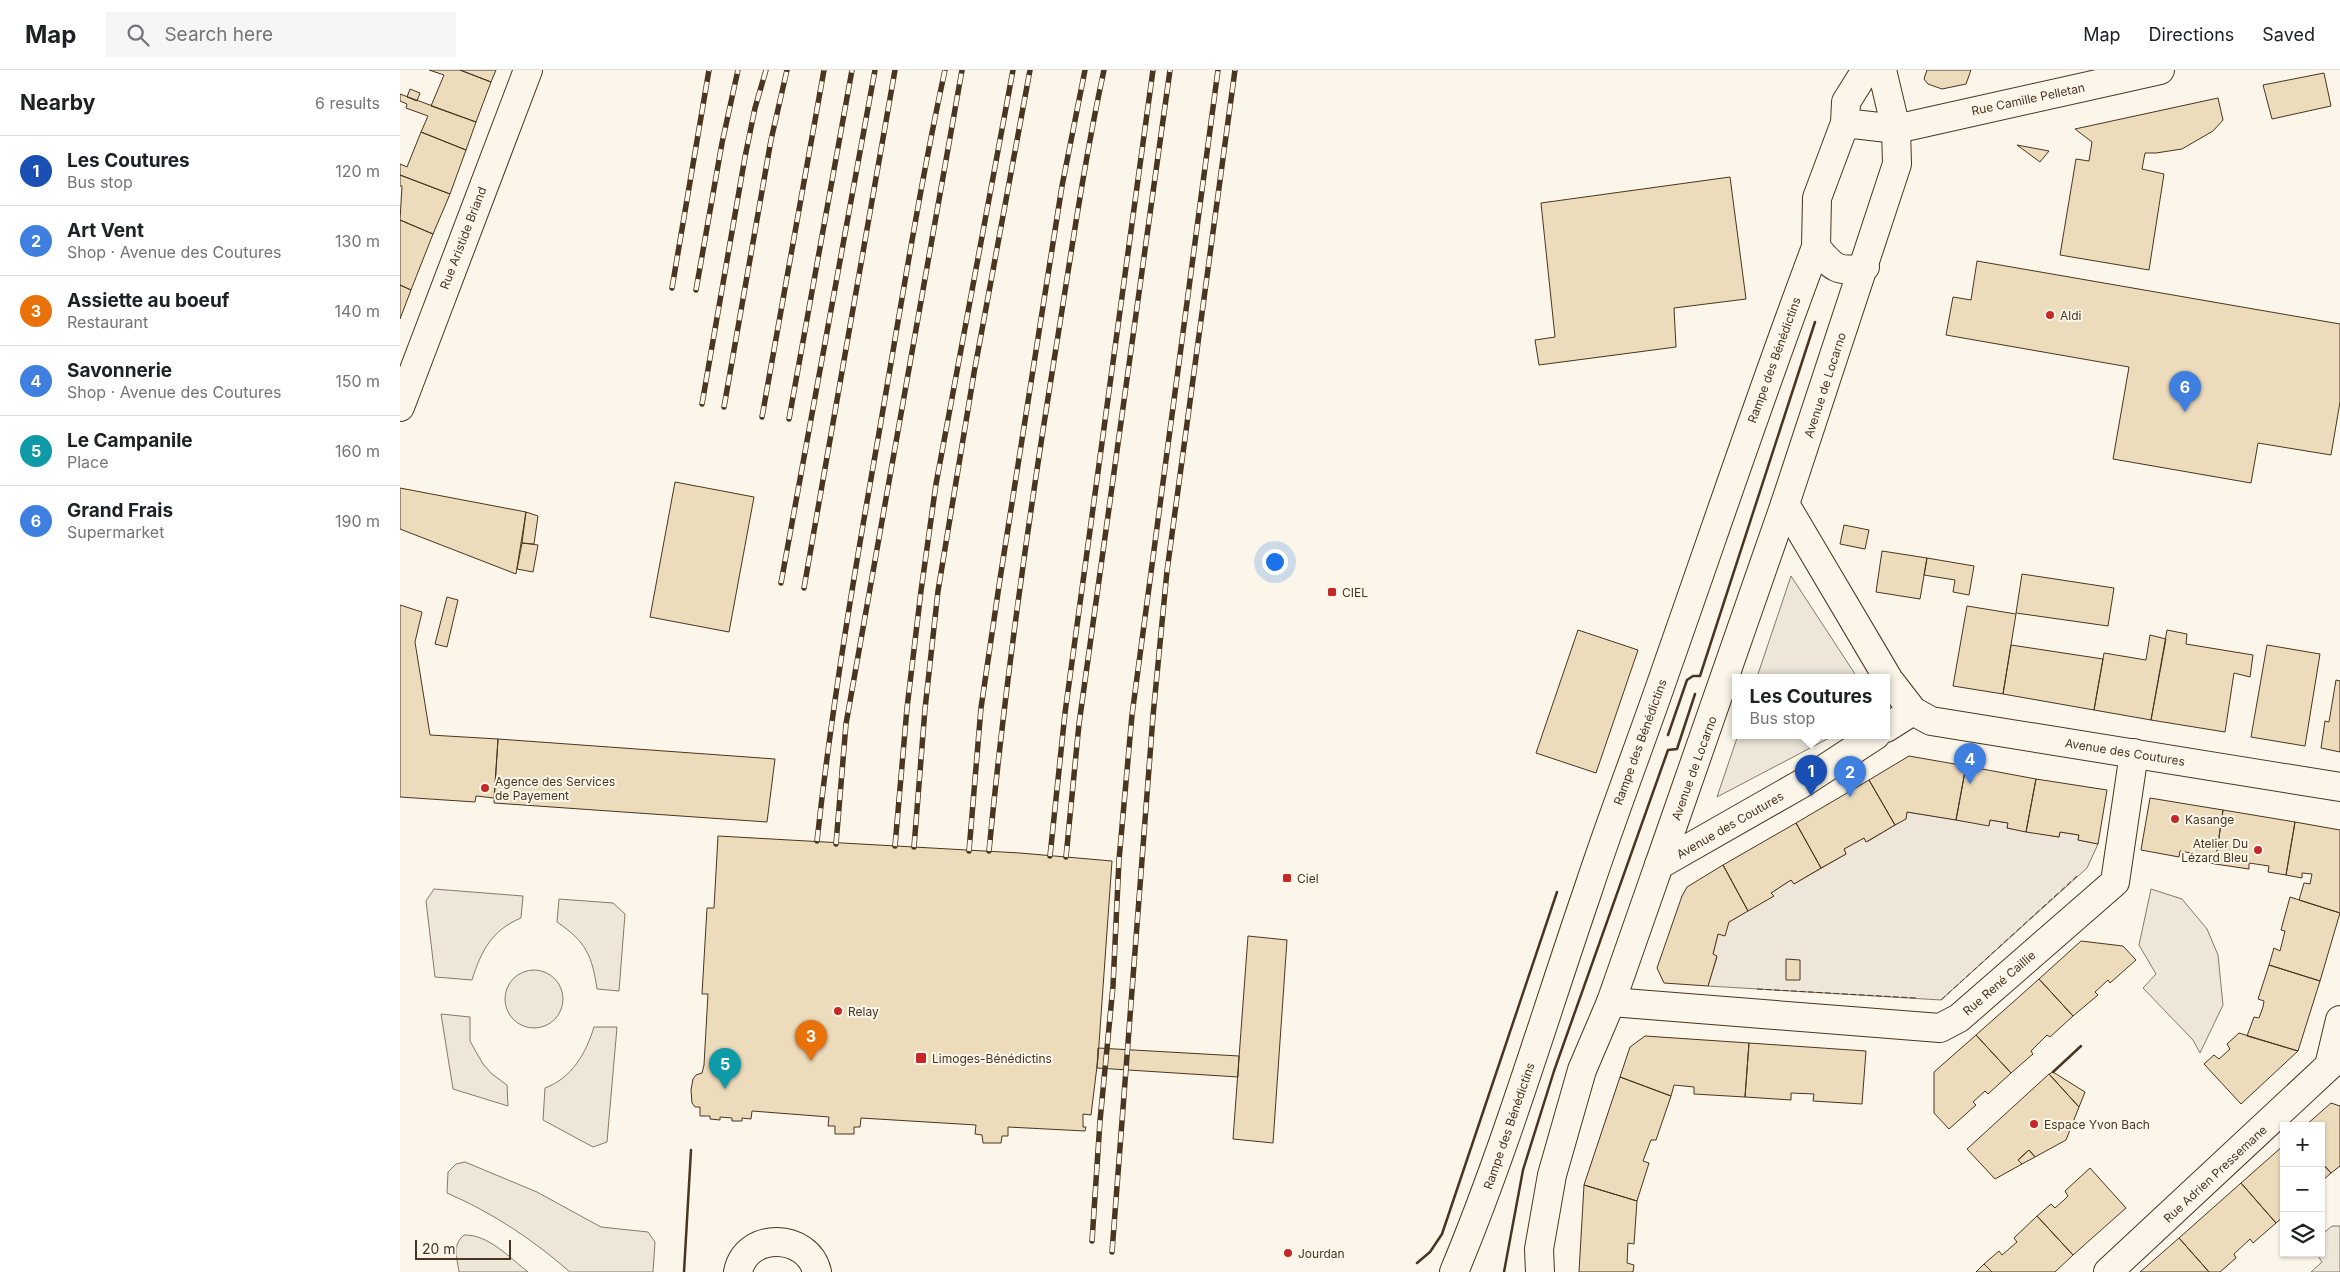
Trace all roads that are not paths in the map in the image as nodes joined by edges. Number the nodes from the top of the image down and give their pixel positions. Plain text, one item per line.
1 (528, 70) edge
2 (1866, 70) edge
3 (1882, 70) edge
4 (2160, 70) edge
5 (1845, 123) junction
6 (1896, 129) junction
7 (1816, 247) junction
8 (1865, 267) junction
9 (400, 407) edge
10 (1785, 504) junction
11 (1885, 674) edge
12 (1890, 681) edge
13 (1913, 711) junction
14 (1890, 725) edge
15 (1870, 739) edge
16 (2134, 753) junction
17 (2340, 787) edge
18 (1659, 865) junction
19 (1611, 1002) junction
20 (2340, 1020) edge
21 (2335, 1068) edge
22 (738, 1272) edge
23 (817, 1272) edge
24 (1454, 1272) edge
25 (1540, 1272) edge
26 (2108, 1272) edge

1 - 9 street, Rue Aristide Briand
2 - 5 street, Rampe des Bénédictins
3 - 6 street, Avenue de Locarno
4 - 6 street, Rue Camille Pelletan
5 - 6 street, Rue Camille Pelletan
5 - 7 street, Rampe des Bénédictins
6 - 8 street, Avenue de Locarno
7 - 8 street
7 - 24 street, Rampe des Bénédictins
8 - 10 street, Avenue de Locarno
10 - 11 street, Avenue des Coutures
10 - 18 street, Avenue de Locarno
12 - 13 street, Avenue des Coutures
13 - 14 street
13 - 16 street, Avenue des Coutures
15 - 18 street, Avenue des Coutures
16 - 17 street, Avenue des Coutures
16 - 19 street, Rue René Caillie
18 - 19 street, Avenue de Locarno
19 - 25 street, Avenue de Locarno
20 - 21 street, Rue Adrien Pressemane
21 - 26 street, Rue Adrien Pressemane
22 - 23 street

